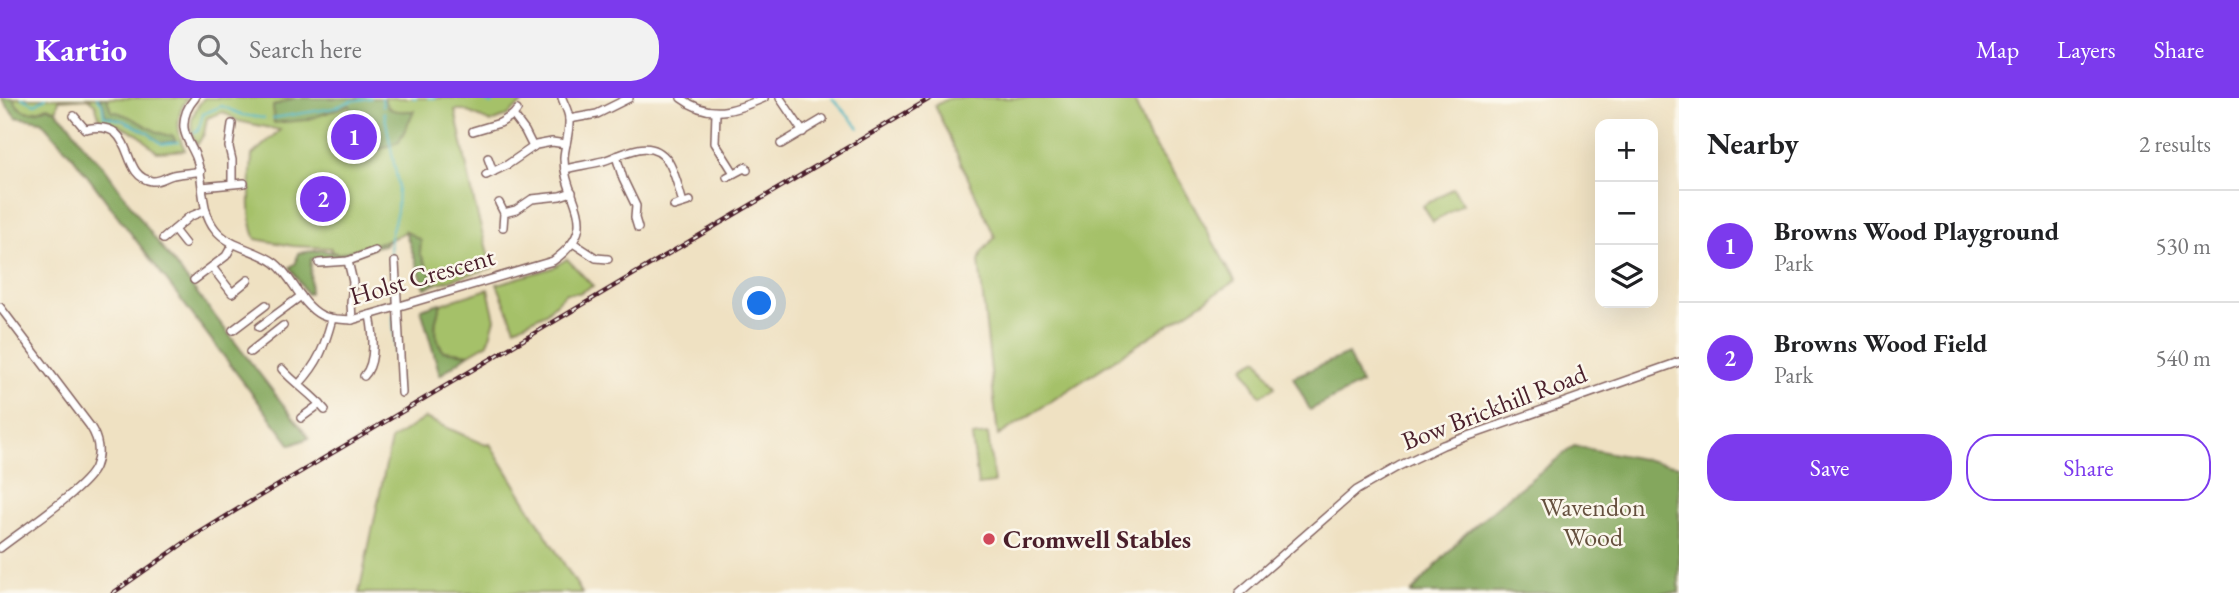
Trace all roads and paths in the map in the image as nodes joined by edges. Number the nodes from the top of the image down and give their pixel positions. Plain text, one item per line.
1 (195, 98) edge
2 (562, 98) edge
3 (681, 98) edge
4 (742, 98) edge
5 (764, 98) edge
6 (780, 98) edge
7 (624, 99) edge
8 (745, 106) junction
9 (716, 112) junction
10 (74, 116) dead end
11 (569, 119) junction
12 (823, 119) dead end
13 (233, 130) dead end
14 (473, 131) dead end
15 (803, 132) junction
16 (566, 144) junction
17 (781, 144) dead end
18 (533, 147) junction
19 (616, 156) junction
20 (488, 158) dead end
21 (565, 169) junction
22 (747, 170) dead end
23 (201, 171) junction
24 (232, 183) junction
25 (244, 183) dead end
26 (202, 187) junction
27 (572, 192) junction
28 (499, 203) dead end
29 (674, 206) dead end
30 (206, 210) junction
31 (504, 213) junction
32 (503, 227) dead end
33 (638, 228) dead end
34 (174, 230) junction
35 (163, 239) dead end
36 (573, 243) junction
37 (185, 244) dead end
38 (233, 244) junction
39 (375, 251) dead end
40 (608, 259) dead end
41 (348, 261) junction
42 (319, 262) dead end
43 (395, 262) dead end
44 (212, 267) junction
45 (194, 280) dead end
46 (248, 280) dead end
47 (301, 296) junction
48 (266, 305) dead end
49 (0, 307) edge
50 (397, 307) junction
51 (370, 315) junction
52 (251, 317) junction
53 (332, 319) junction
54 (352, 320) junction
55 (283, 326) dead end
56 (259, 327) junction
57 (233, 330) dead end
58 (268, 338) junction
59 (250, 352) dead end
60 (1679, 362) edge
61 (282, 369) dead end
62 (369, 373) dead end
63 (299, 384) junction
64 (402, 393) dead end
65 (302, 418) dead end
66 (0, 548) edge
67 (1239, 593) edge

1 - 23 street, Holst Crescent
2 - 11 street
3 - 9 street
4 - 8 street
5 - 8 street
6 - 15 street
7 - 11 street
8 - 9 street
9 - 22 street
10 - 23 street
11 - 16 street
12 - 15 street
13 - 24 street
14 - 18 street
15 - 17 street
16 - 18 street
16 - 21 street
18 - 20 street
19 - 21 street
19 - 29 street
19 - 33 street
21 - 27 street
23 - 26 street, Holst Crescent
24 - 25 street
24 - 26 street
26 - 30 street, Holst Crescent
27 - 31 street
27 - 36 street
28 - 31 street
30 - 34 street
30 - 38 street, Holst Crescent
31 - 32 street
34 - 35 street
34 - 37 street
36 - 40 street
36 - 50 street, Holst Crescent
38 - 44 street
38 - 47 street, Holst Crescent
39 - 41 street
41 - 42 street
41 - 54 street
43 - 50 street
44 - 45 street
44 - 46 street
47 - 53 street, Holst Crescent
47 - 56 street
48 - 52 street
49 - 66 street
50 - 51 street, Holst Crescent
50 - 64 street
51 - 54 street, Holst Crescent
51 - 62 street
52 - 56 street
52 - 57 street
53 - 54 street, Holst Crescent
53 - 63 street
55 - 58 street
56 - 58 street
58 - 59 street
60 - 67 street, Bow Brickhill Road
61 - 63 street
63 - 65 street

